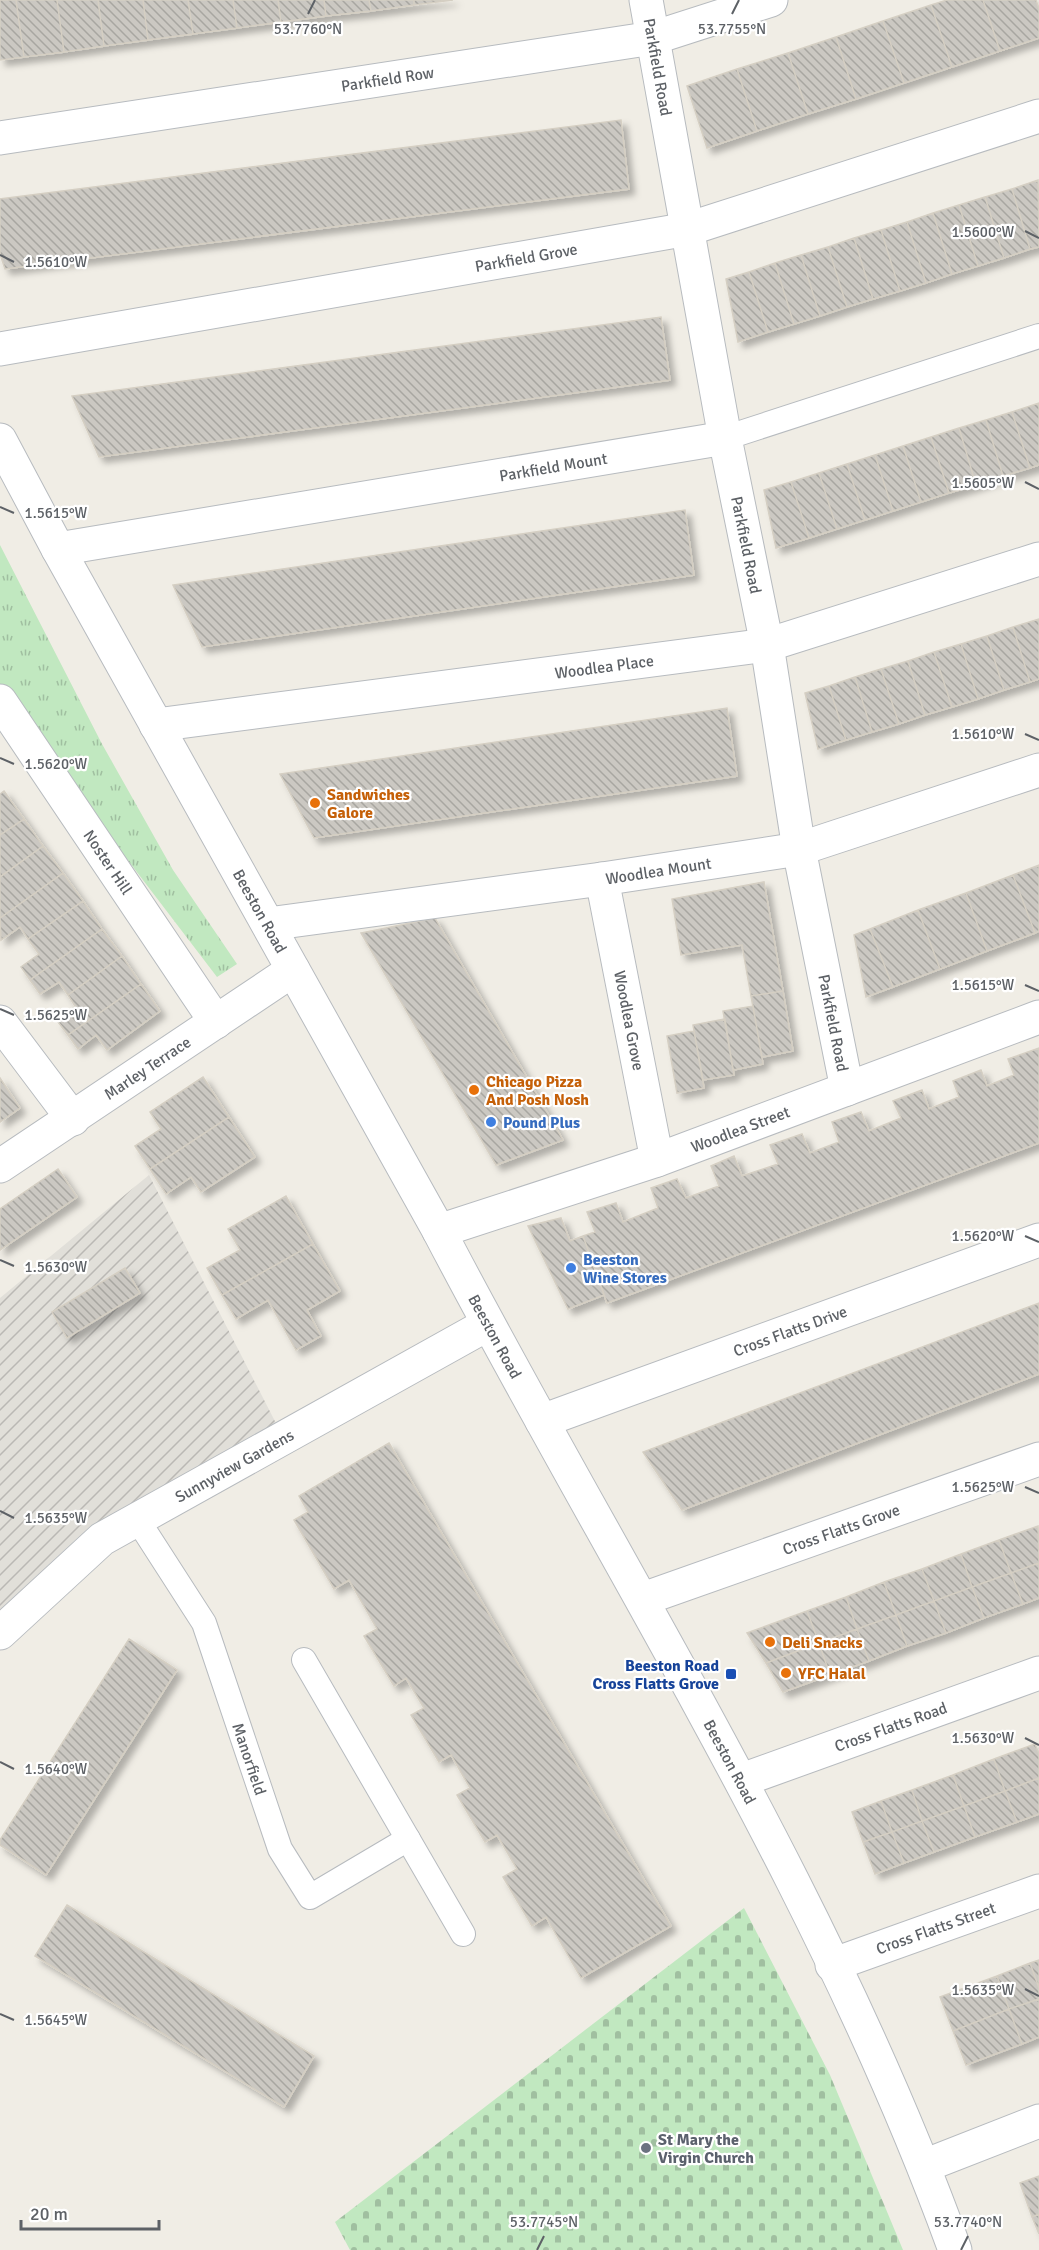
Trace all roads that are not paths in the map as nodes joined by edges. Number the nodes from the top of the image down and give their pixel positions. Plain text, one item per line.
1 (646, 0) edge
2 (771, 0) edge
3 (653, 38) junction
4 (1039, 116) edge
5 (0, 138) edge
6 (688, 229) junction
7 (1039, 336) edge
8 (0, 349) edge
9 (725, 438) junction
10 (0, 440) edge
11 (58, 549) junction
12 (1039, 559) edge
13 (767, 645) junction
14 (0, 701) edge
15 (156, 725) junction
16 (1039, 770) edge
17 (799, 849) junction
18 (602, 879) junction
19 (268, 924) junction
20 (293, 970) junction
21 (1039, 1017) edge
22 (0, 1022) edge
23 (216, 1022) junction
24 (847, 1089) junction
25 (73, 1119) junction
26 (657, 1160) junction
27 (0, 1166) edge
28 (439, 1231) junction
29 (1039, 1240) edge
30 (488, 1324) junction
31 (542, 1421) junction
32 (1039, 1459) edge
33 (137, 1519) junction
34 (643, 1599) junction
35 (0, 1633) edge
36 (304, 1660) dead end
37 (1039, 1673) edge
38 (741, 1780) junction
39 (408, 1839) junction
40 (1039, 1891) edge
41 (463, 1934) dead end
42 (832, 1965) junction
43 (1039, 2121) edge
44 (924, 2166) junction
45 (955, 2250) edge

1 - 3 street, Parkfield Road
2 - 3 street, Parkfield Row
3 - 5 street, Parkfield Row
3 - 6 street, Parkfield Road
4 - 6 street, Parkfield Grove
6 - 8 street, Parkfield Grove
6 - 9 street, Parkfield Road
7 - 9 lane, Parkfield Mount
9 - 11 street, Parkfield Mount
9 - 13 street, Parkfield Road
10 - 11 street, Beeston Road
11 - 15 street, Beeston Road
12 - 13 street, Woodlea Place
13 - 15 street, Woodlea Place
13 - 17 street, Parkfield Road
14 - 23 street, Noster Hill
15 - 19 street, Beeston Road
16 - 17 street, Woodlea Mount
17 - 18 street, Woodlea Mount
17 - 24 street, Parkfield Road
18 - 19 street, Woodlea Mount
18 - 26 street, Woodlea Grove
19 - 20 street, Beeston Road
20 - 23 street, Marley Terrace
20 - 28 street, Beeston Road
21 - 24 street, Woodlea Street
22 - 25 street
23 - 25 street, Marley Terrace
24 - 26 street, Woodlea Street
25 - 27 street, Marley Terrace
26 - 28 street, Woodlea Street
28 - 30 street, Beeston Road
29 - 31 street, Cross Flatts Drive
30 - 31 street, Beeston Road
30 - 33 street, Sunnyview Gardens
31 - 34 street, Beeston Road
32 - 34 street, Cross Flatts Grove
33 - 35 street, Sunnyview Gardens
33 - 39 lane, Manorfield
34 - 38 street, Beeston Road
36 - 39 lane
37 - 38 street, Cross Flatts Road
38 - 42 street, Beeston Road
39 - 41 lane
40 - 42 street, Cross Flatts Street
42 - 44 street, Beeston Road
43 - 44 street
44 - 45 street, Beeston Road

